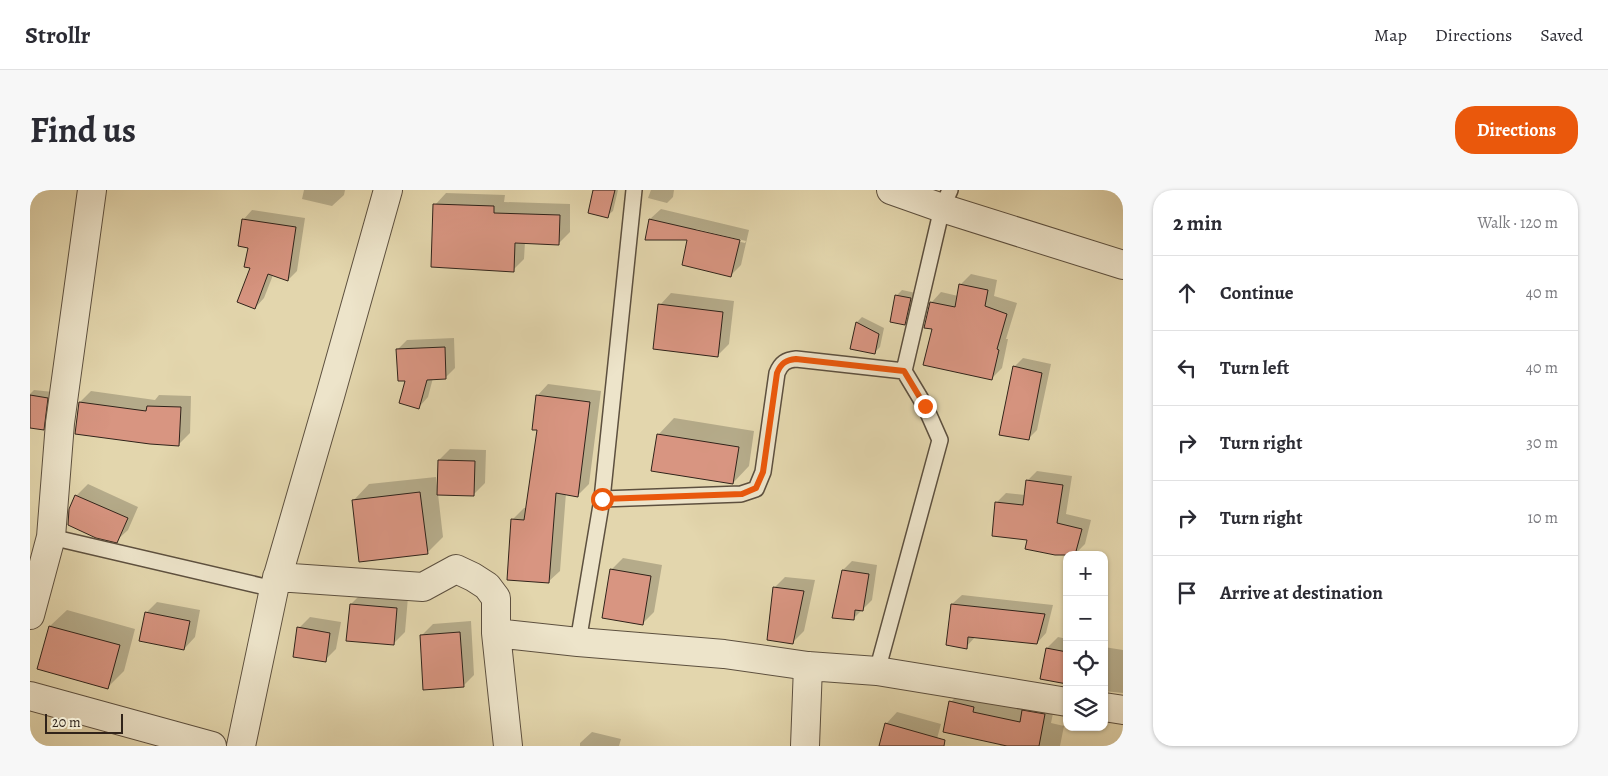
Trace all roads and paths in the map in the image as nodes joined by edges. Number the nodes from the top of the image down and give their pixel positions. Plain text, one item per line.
1 (92, 190) edge
2 (388, 190) edge
3 (634, 190) edge
4 (891, 190) edge
5 (948, 196) edge
6 (1123, 265) edge
7 (904, 371) junction
8 (602, 499) junction
9 (51, 537) junction
10 (275, 583) junction
11 (30, 615) edge
12 (496, 632) junction
13 (578, 642) junction
14 (808, 666) junction
15 (877, 671) junction
16 (30, 696) edge
17 (1063, 701) edge
18 (1108, 708) edge
19 (1123, 710) edge
20 (212, 746) edge
21 (241, 746) edge
22 (508, 746) edge
23 (805, 746) edge

1 - 9 street
2 - 10 street
3 - 8 lane
4 - 5 street
5 - 6 street
5 - 7 lane
7 - 8 lane
7 - 15 lane
8 - 13 lane
9 - 10 lane
9 - 11 street
10 - 12 street
10 - 21 street
12 - 13 street
12 - 22 street
13 - 14 street
14 - 15 street
14 - 23 street
15 - 17 street
16 - 20 street
18 - 19 street

